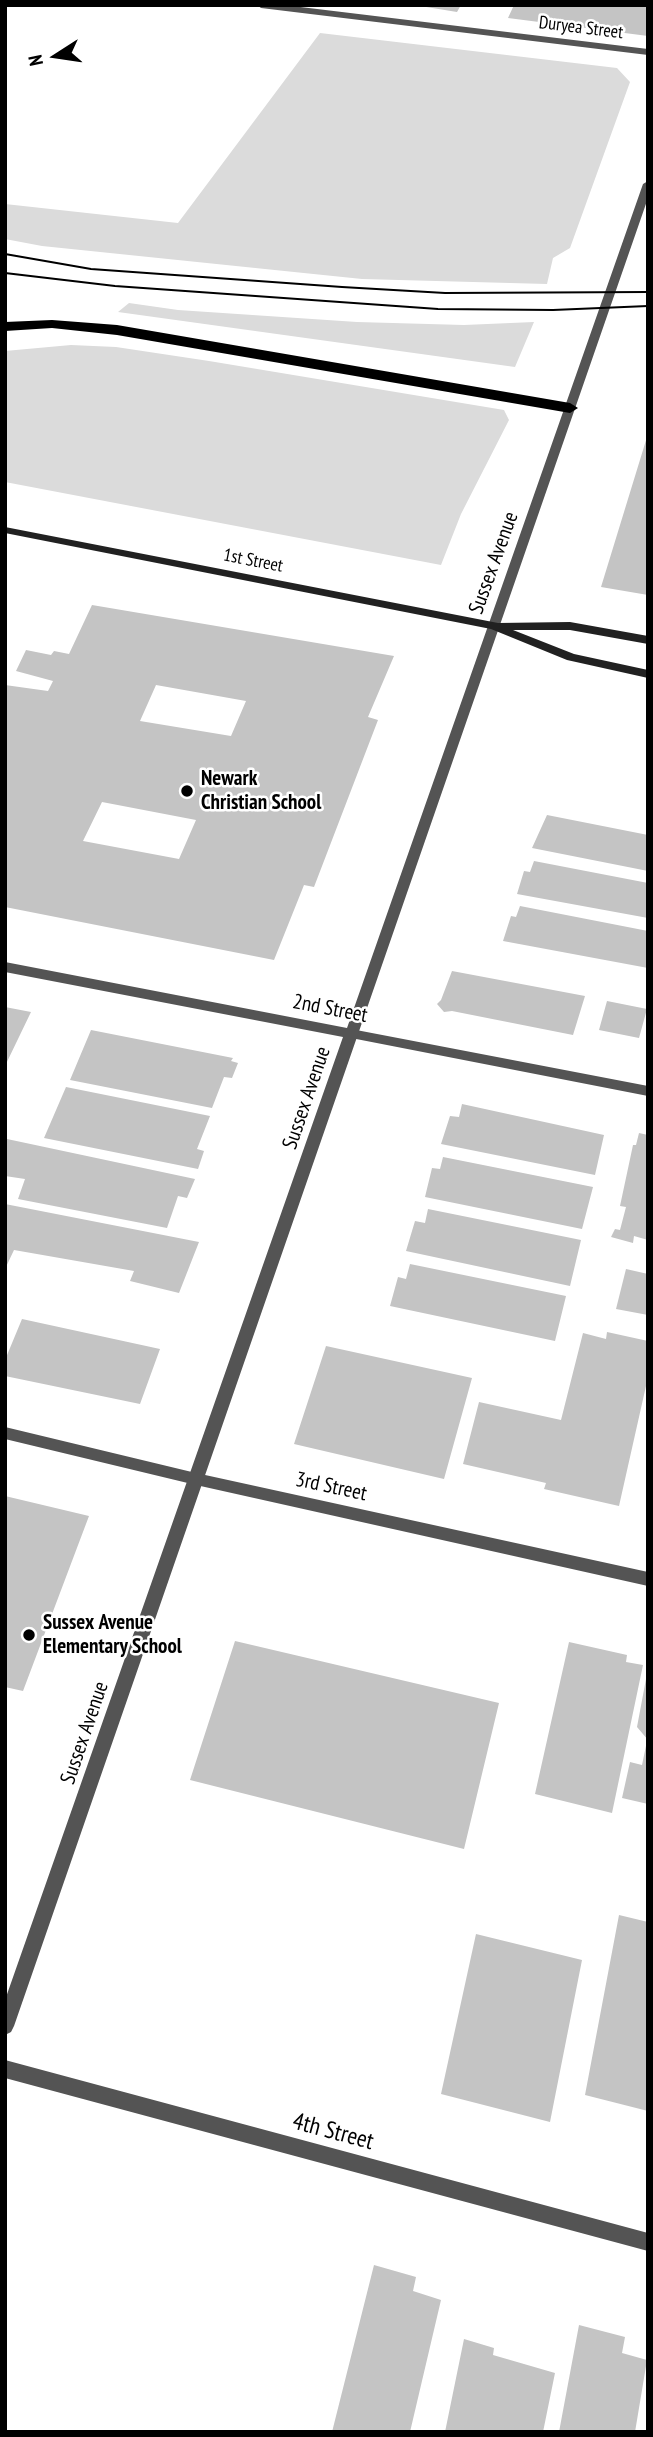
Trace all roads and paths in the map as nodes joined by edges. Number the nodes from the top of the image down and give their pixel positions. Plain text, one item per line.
1 (261, 5) edge
2 (648, 52) edge
3 (648, 184) edge
4 (5, 327) edge
5 (570, 408) junction
6 (5, 530) edge
7 (494, 626) junction
8 (648, 640) edge
9 (648, 674) edge
10 (5, 967) edge
11 (351, 1034) junction
12 (648, 1091) edge
13 (5, 1433) edge
14 (196, 1479) junction
15 (648, 1579) edge
16 (5, 2026) edge
17 (5, 2069) edge
18 (648, 2242) edge

1 - 2 street, Duryea Street
3 - 5 street, Sussex Avenue
4 - 5 highway
5 - 7 street, Sussex Avenue
6 - 7 main road, 1st Street
7 - 8 main road, 1st Street
7 - 9 main road, 1st Street
7 - 11 street, Sussex Avenue
10 - 11 street, 2nd Street
11 - 12 street, 2nd Street
11 - 14 street, Sussex Avenue
13 - 14 street, 3rd Street
14 - 15 street, 3rd Street
14 - 16 street, Sussex Avenue
17 - 18 street, 4th Street

